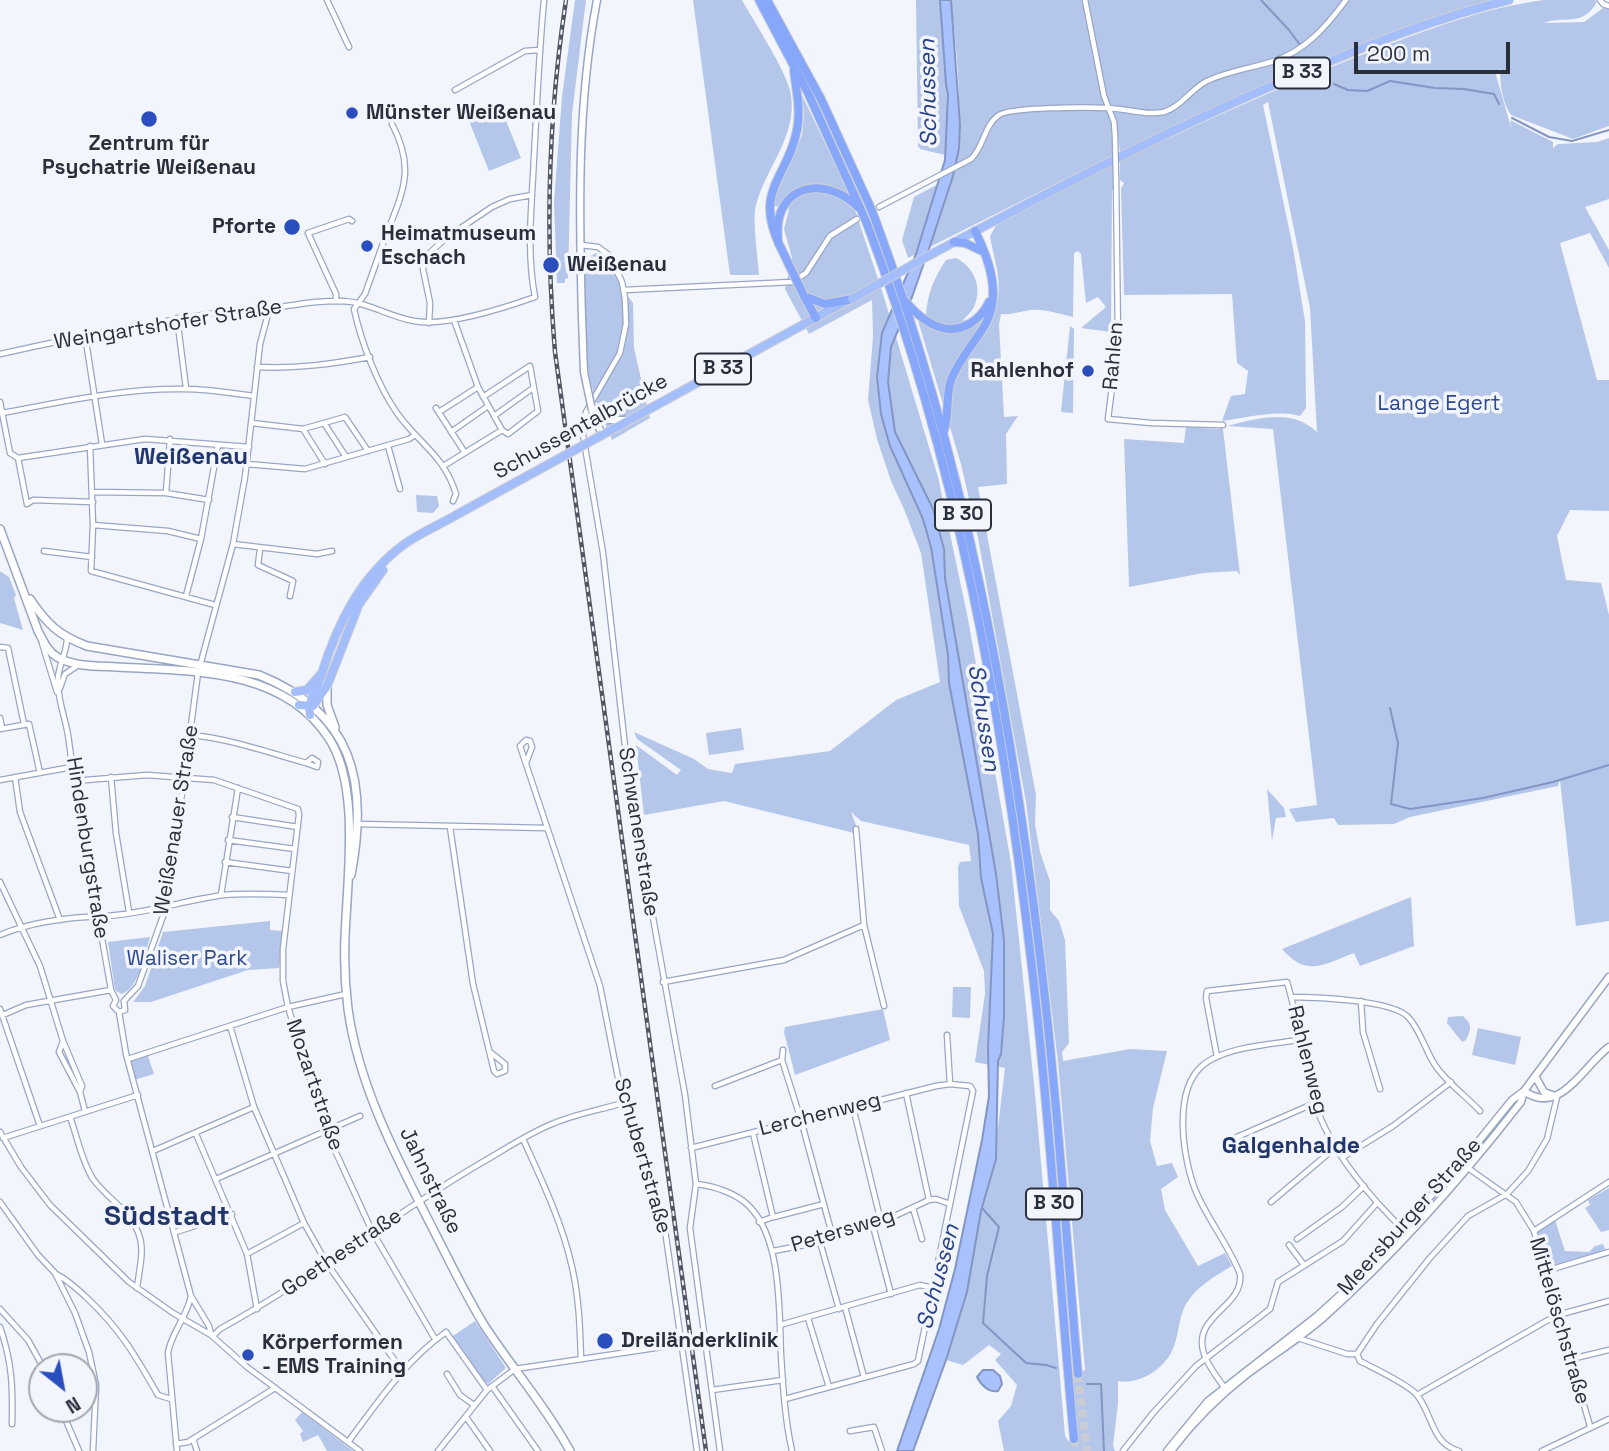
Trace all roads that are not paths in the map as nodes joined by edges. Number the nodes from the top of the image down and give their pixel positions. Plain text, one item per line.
1 (327, 0) edge
2 (544, 0) edge
3 (597, 0) edge
4 (759, 0) edge
5 (767, 0) edge
6 (1085, 0) edge
7 (1346, 0) edge
8 (1509, 0) edge
9 (1600, 0) edge
10 (1609, 6) edge
11 (349, 47) dead end
12 (539, 50) junction
13 (797, 61) junction
14 (799, 72) junction
15 (455, 90) dead end
16 (1107, 108) junction
17 (392, 124) dead end
18 (532, 195) junction
19 (865, 207) junction
20 (879, 207) dead end
21 (857, 219) dead end
22 (352, 221) dead end
23 (871, 222) junction
24 (388, 230) dead end
25 (975, 231) junction
26 (385, 238) dead end
27 (954, 242) junction
28 (779, 244) junction
29 (580, 245) junction
30 (984, 252) junction
31 (624, 290) junction
32 (804, 296) junction
33 (992, 296) junction
34 (902, 298) junction
35 (852, 299) junction
36 (336, 301) junction
37 (359, 303) junction
38 (269, 310) junction
39 (177, 318) junction
40 (816, 318) junction
41 (454, 320) junction
42 (429, 323) junction
43 (85, 335) junction
44 (0, 354) edge
45 (370, 357) junction
46 (257, 367) junction
47 (478, 387) junction
48 (186, 388) junction
49 (533, 388) junction
50 (96, 396) junction
51 (254, 396) junction
52 (483, 397) junction
53 (0, 402) edge
54 (488, 406) junction
55 (592, 410) junction
56 (2, 413) junction
57 (494, 416) junction
58 (630, 419) junction
59 (324, 422) junction
60 (252, 423) junction
61 (1223, 425) dead end
62 (303, 429) junction
63 (502, 430) junction
64 (451, 432) junction
65 (943, 433) junction
66 (415, 435) junction
67 (602, 435) junction
68 (170, 439) junction
69 (103, 444) junction
70 (218, 445) junction
71 (90, 446) junction
72 (388, 446) junction
73 (248, 447) junction
74 (368, 451) junction
75 (465, 453) junction
76 (346, 457) junction
77 (18, 458) junction
78 (247, 464) junction
79 (325, 464) junction
80 (445, 465) junction
81 (400, 489) dead end
82 (93, 492) junction
83 (166, 493) junction
84 (209, 500) junction
85 (453, 501) dead end
86 (93, 502) junction
87 (93, 525) junction
88 (0, 529) edge
89 (423, 534) junction
90 (201, 539) junction
91 (233, 544) junction
92 (260, 549) junction
93 (44, 551) dead end
94 (332, 551) dead end
95 (92, 557) junction
96 (24, 590) junction
97 (186, 596) junction
98 (290, 596) dead end
99 (215, 605) junction
100 (38, 631) junction
101 (67, 638) junction
102 (0, 647) edge
103 (62, 660) junction
104 (80, 664) junction
105 (199, 668) junction
106 (323, 671) junction
107 (327, 686) junction
108 (295, 692) junction
109 (59, 695) junction
110 (308, 707) junction
111 (0, 719) edge
112 (24, 724) junction
113 (1, 728) edge
114 (336, 731) junction
115 (191, 734) junction
116 (306, 763) dead end
117 (526, 763) dead end
118 (72, 767) junction
119 (40, 773) junction
120 (185, 776) junction
121 (16, 777) junction
122 (111, 777) junction
123 (0, 780) edge
124 (74, 781) junction
125 (238, 788) junction
126 (232, 817) junction
127 (349, 824) junction
128 (358, 824) junction
129 (298, 827) junction
130 (450, 827) junction
131 (546, 828) junction
132 (856, 829) dead end
133 (228, 840) junction
134 (295, 849) junction
135 (225, 862) junction
136 (292, 871) junction
137 (0, 883) edge
138 (221, 895) junction
139 (289, 895) junction
140 (347, 897) junction
141 (167, 905) junction
142 (129, 912) junction
143 (97, 915) junction
144 (60, 920) junction
145 (864, 925) junction
146 (22, 926) junction
147 (0, 935) edge
148 (1609, 977) edge
149 (663, 982) junction
150 (111, 990) junction
151 (347, 994) junction
152 (1292, 997) junction
153 (50, 1000) junction
154 (116, 1000) junction
155 (124, 1001) junction
156 (1360, 1002) junction
157 (884, 1006) dead end
158 (288, 1007) junction
159 (0, 1009) edge
160 (119, 1013) junction
161 (3, 1015) junction
162 (230, 1026) junction
163 (947, 1035) dead end
164 (1300, 1041) junction
165 (1609, 1047) edge
166 (783, 1050) dead end
167 (490, 1052) junction
168 (1602, 1052) junction
169 (1217, 1057) junction
170 (128, 1059) junction
171 (1609, 1059) edge
172 (782, 1060) junction
173 (1535, 1076) junction
174 (1451, 1082) junction
175 (950, 1084) junction
176 (715, 1086) dead end
177 (1380, 1089) dead end
178 (1524, 1091) junction
179 (906, 1093) junction
180 (138, 1095) junction
181 (1557, 1097) junction
182 (624, 1103) junction
183 (1315, 1103) junction
184 (254, 1107) junction
185 (853, 1107) junction
186 (85, 1111) junction
187 (1480, 1111) dead end
188 (70, 1116) junction
189 (359, 1116) dead end
190 (801, 1121) junction
191 (40, 1126) junction
192 (326, 1131) junction
193 (0, 1132) edge
194 (752, 1133) junction
195 (196, 1134) junction
196 (1237, 1137) dead end
197 (3, 1138) junction
198 (523, 1139) junction
199 (1336, 1147) junction
200 (691, 1148) junction
201 (153, 1151) junction
202 (273, 1154) junction
203 (1343, 1157) junction
204 (1464, 1166) junction
205 (216, 1179) junction
206 (1609, 1182) edge
207 (696, 1184) junction
208 (1364, 1186) junction
209 (1507, 1194) junction
210 (929, 1200) junction
211 (419, 1201) junction
212 (0, 1202) edge
213 (1271, 1202) dead end
214 (950, 1203) junction
215 (1377, 1203) junction
216 (824, 1204) junction
217 (913, 1208) junction
218 (232, 1214) junction
219 (774, 1217) junction
220 (759, 1222) junction
221 (304, 1223) junction
222 (881, 1223) junction
223 (873, 1226) junction
224 (1401, 1228) junction
225 (372, 1231) junction
226 (1534, 1231) junction
227 (176, 1233) junction
228 (1408, 1234) junction
229 (832, 1238) junction
230 (922, 1239) dead end
231 (1297, 1240) dead end
232 (820, 1242) junction
233 (1289, 1245) dead end
234 (773, 1251) junction
235 (1609, 1252) edge
236 (247, 1254) junction
237 (326, 1262) junction
238 (1304, 1265) junction
239 (1546, 1271) junction
240 (55, 1273) junction
241 (137, 1288) junction
242 (933, 1288) junction
243 (891, 1294) junction
244 (191, 1296) junction
245 (1609, 1300) edge
246 (842, 1308) junction
247 (257, 1309) junction
248 (0, 1310) edge
249 (1558, 1317) junction
250 (808, 1318) junction
251 (183, 1320) junction
252 (780, 1325) junction
253 (0, 1326) edge
254 (212, 1335) junction
255 (1298, 1338) junction
256 (435, 1339) junction
257 (682, 1344) junction
258 (1609, 1350) edge
259 (35, 1353) edge
260 (1357, 1354) junction
261 (1205, 1358) junction
262 (581, 1359) junction
263 (1571, 1359) junction
264 (515, 1369) junction
265 (401, 1371) junction
266 (447, 1374) dead end
267 (1077, 1374) tunnel mouth
268 (864, 1377) junction
269 (783, 1380) junction
270 (829, 1387) junction
271 (1224, 1387) junction
272 (275, 1388) junction
273 (489, 1388) junction
274 (712, 1391) junction
275 (1417, 1395) junction
276 (171, 1399) junction
277 (785, 1399) junction
278 (474, 1405) junction
279 (466, 1418) junction
280 (1609, 1419) edge
281 (67, 1423) edge
282 (12, 1424) dead end
283 (1590, 1426) junction
284 (850, 1431) dead end
285 (193, 1439) junction
286 (1074, 1439) tunnel mouth
287 (348, 1442) junction
288 (176, 1444) junction
289 (1452, 1450) edge
290 (79, 1451) edge
291 (93, 1451) edge
292 (177, 1451) edge
293 (197, 1451) edge
294 (360, 1451) edge
295 (438, 1451) edge
296 (490, 1451) edge
297 (538, 1451) edge
298 (570, 1451) edge
299 (697, 1451) edge
300 (720, 1451) edge
301 (792, 1451) edge
302 (882, 1451) edge
303 (1123, 1451) edge
304 (1169, 1451) edge
305 (1460, 1451) edge
306 (1542, 1451) edge

1 - 11 street
2 - 12 street
3 - 29 street
4 - 13 highway
5 - 13 highway
6 - 16 street
7 - 16 street
8 - 25 main road, B 33
9 - 10 street
12 - 15 street
12 - 18 street
13 - 14 highway
14 - 19 highway, B 30
14 - 28 highway
16 - 20 street
16 - 61 street, Rahlen, bridge
17 - 24 street
18 - 41 street, Weingartshofer Straße
18 - 42 street
19 - 23 highway, B 30, bridge
19 - 28 highway
21 - 31 street
22 - 36 street
23 - 34 highway, B 30
23 - 286 highway, B 30
25 - 27 main road, Schussentalbrücke / B 33
25 - 30 highway
26 - 37 street
27 - 30 highway
27 - 35 main road, Schussentalbrücke / B 33, bridge
28 - 32 highway, bridge
29 - 31 street, Schwanenstraße
29 - 55 street, bridge
30 - 33 highway
31 - 149 street, Schwanenstraße
32 - 35 highway
32 - 40 highway
33 - 34 highway
33 - 65 highway
34 - 65 highway, B 30
35 - 40 main road, Schussentalbrücke / B 33
36 - 37 street, Weingartshofer Straße
36 - 38 street, Weingartshofer Straße
37 - 42 street, Weingartshofer Straße
37 - 45 street
38 - 39 street, Weingartshofer Straße
38 - 46 street, Weißenauer Straße
39 - 43 street, Weingartshofer Straße
39 - 48 street
40 - 58 main road, Schussentalbrücke / B 33
41 - 42 street, Weingartshofer Straße
41 - 47 street
43 - 44 street, Weingartshofer Straße
43 - 50 street
45 - 46 street
45 - 66 street
46 - 51 street, Weißenauer Straße
47 - 52 street
47 - 64 street
48 - 50 street
48 - 51 street
49 - 52 street
49 - 57 street
49 - 63 street
50 - 56 street
50 - 69 street
51 - 60 street, Weißenauer Straße
52 - 54 street
53 - 56 street
54 - 57 street
54 - 64 street
55 - 58 street
55 - 67 street
56 - 77 street
57 - 63 street
58 - 67 main road, Schussentalbrücke / B 33
59 - 62 street
59 - 74 street
59 - 76 street
60 - 62 street
60 - 73 street, Weißenauer Straße
62 - 79 street
63 - 75 street
64 - 75 street
65 - 267 highway, B 30
66 - 72 street
66 - 80 street
67 - 89 main road, Schussentalbrücke / B 33, bridge
68 - 69 street
68 - 70 street
68 - 83 street
69 - 71 street
70 - 73 street
70 - 84 street
71 - 77 street
71 - 82 street
72 - 74 street
72 - 81 street
73 - 78 street, Weißenauer Straße
74 - 76 street
75 - 80 street
76 - 79 street
77 - 86 street
78 - 79 street
78 - 91 street, Weißenauer Straße
80 - 85 street
82 - 83 street
82 - 86 street
83 - 84 street
84 - 90 street
86 - 87 street
87 - 90 street
87 - 95 street
88 - 96 main road
89 - 106 main road, B 33
89 - 107 main road, B 33
90 - 97 street
91 - 92 street
91 - 99 street, Weißenauer Straße
92 - 94 street
92 - 98 street
93 - 95 street
95 - 97 street
96 - 100 main road
96 - 101 main road
97 - 99 street
99 - 105 street, Weißenauer Straße
100 - 103 main road
100 - 109 street, Hindenburgstraße
101 - 103 street, Hindenburgstraße
101 - 105 main road, Jahnstraße
102 - 112 street
103 - 104 main road, Jahnstraße
103 - 109 street, Hindenburgstraße
104 - 105 main road, Jahnstraße
104 - 109 street
105 - 108 main road, Jahnstraße
105 - 110 main road, Jahnstraße
105 - 115 street, Weißenauer Straße
106 - 108 main road
106 - 110 main road, B 33
107 - 110 main road, B 33
107 - 114 main road, B 33
108 - 110 main road, Jahnstraße
109 - 118 street, Hindenburgstraße
110 - 114 main road, Jahnstraße
110 - 127 main road, Jahnstraße
111 - 113 street
112 - 113 street
112 - 119 street
114 - 128 main road, Jahnstraße
115 - 116 street
115 - 120 street, Weißenauer Straße
117 - 131 street, Schubertstraße
118 - 119 street
118 - 124 street, Hindenburgstraße
119 - 121 street
120 - 122 street
120 - 125 street
120 - 141 street, Weißenauer Straße
121 - 123 street
121 - 144 street
122 - 124 street
122 - 142 street
124 - 143 street, Hindenburgstraße
125 - 126 street
125 - 129 street, Mozartstraße
126 - 129 street
126 - 133 street
127 - 128 main road
127 - 140 main road, Jahnstraße
128 - 130 street
128 - 140 main road, Jahnstraße
129 - 134 street, Mozartstraße
130 - 131 street
130 - 167 street
131 - 182 street, Schubertstraße
132 - 145 street
133 - 134 street
133 - 135 street
134 - 136 street, Mozartstraße
135 - 136 street
135 - 138 street
136 - 139 street, Mozartstraße
137 - 146 street
138 - 139 street
138 - 141 street
139 - 158 street, Mozartstraße
140 - 151 main road, Jahnstraße
141 - 142 street
141 - 155 street, Weißenauer Straße
142 - 143 street
143 - 144 street
143 - 150 street, Hindenburgstraße
144 - 146 street
145 - 149 street
145 - 157 street
146 - 147 street
146 - 153 street
148 - 173 street, Meersburger Straße
149 - 200 street, Schwanenstraße
150 - 153 street
150 - 154 street, Hindenburgstraße
151 - 158 street
151 - 211 main road, Jahnstraße
152 - 156 street
152 - 164 street, Rahlenweg
152 - 169 street, Rahlenweg
153 - 161 street
153 - 186 street
154 - 155 street
154 - 160 street, Hindenburgstraße
155 - 160 street
156 - 174 street
156 - 177 street
158 - 162 street
158 - 192 street, Mozartstraße
159 - 161 street
160 - 170 street, Hindenburgstraße
161 - 191 street
162 - 170 street
162 - 184 street
163 - 175 street
164 - 169 street
164 - 183 street, Rahlenweg
165 - 168 street
166 - 172 street
167 - 167 street
168 - 171 street
168 - 181 street
169 - 261 street
170 - 180 street, Hindenburgstraße
172 - 176 street
172 - 190 street
173 - 178 street, Meersburger Straße
173 - 181 street
174 - 187 street
174 - 203 street
175 - 179 street, Lerchenweg
175 - 214 street, Lerchenweg
178 - 181 street
178 - 204 street, Meersburger Straße
179 - 185 street, Lerchenweg
179 - 210 street
180 - 186 street
180 - 201 street, Hindenburgstraße
181 - 209 street
182 - 198 street, Goethestraße
182 - 257 street, Schubertstraße
183 - 196 street
183 - 199 street, Rahlenweg
184 - 195 street
184 - 202 street
185 - 190 street, Lerchenweg
185 - 222 street
186 - 188 street
188 - 191 street
188 - 241 street
189 - 192 street
190 - 194 street, Lerchenweg
190 - 216 street
191 - 197 street
192 - 202 street
192 - 225 street, Mozartstraße
193 - 197 street
194 - 200 street, Lerchenweg
194 - 219 street
195 - 201 street
195 - 205 street
197 - 241 street
198 - 211 street, Goethestraße
198 - 262 street
199 - 203 street, Rahlenweg
199 - 213 street
200 - 207 street, Schwanenstraße
201 - 227 street, Hindenburgstraße
202 - 205 street
202 - 221 street
203 - 208 street, Rahlenweg
204 - 209 street, Mittelöschstraße
204 - 224 street, Meersburger Straße
204 - 228 street, Meersburger Straße
205 - 218 street
206 - 226 street
207 - 220 street
207 - 274 street, Schwanenstraße
208 - 215 street, Rahlenweg
208 - 231 street
209 - 226 street, Mittelöschstraße
209 - 260 street
210 - 214 street
210 - 217 street, Petersweg
211 - 225 street, Goethestraße
211 - 264 main road, Jahnstraße
212 - 240 street
214 - 242 street
215 - 224 street, Rahlenweg
215 - 238 street
216 - 219 street
216 - 229 street
217 - 222 street, Petersweg
217 - 230 street, Petersweg
218 - 227 street
218 - 236 street
219 - 220 street
220 - 234 street
221 - 236 street
221 - 237 street
222 - 223 street, Petersweg
223 - 229 street, Petersweg
223 - 243 street
224 - 228 street, Rahlenweg
224 - 271 street, Meersburger Straße
225 - 237 street, Goethestraße
225 - 256 street, Mozartstraße
226 - 239 street, Mittelöschstraße
227 - 244 street, Hindenburgstraße
228 - 255 street, Meersburger Straße
229 - 232 street, Petersweg
232 - 234 street, Petersweg
232 - 246 street
233 - 238 street
234 - 252 street
235 - 239 street
236 - 247 street
237 - 247 street, Goethestraße
237 - 265 street
238 - 261 street
239 - 249 street, Mittelöschstraße
240 - 276 street
240 - 291 street
241 - 251 street
242 - 243 street
242 - 268 street
243 - 246 street
244 - 251 street
244 - 254 street
245 - 249 street
246 - 250 street
246 - 268 street
247 - 254 street, Goethestraße
248 - 259 street
249 - 263 street, Mittelöschstraße
249 - 275 street
250 - 252 street
250 - 270 street
251 - 254 street
251 - 276 street
252 - 269 street
253 - 282 street
254 - 272 street
255 - 260 street
255 - 304 street, Meersburger Straße
256 - 265 street
256 - 273 street
257 - 262 street
257 - 299 street, Schubertstraße
258 - 263 street
260 - 275 street
261 - 271 street
261 - 303 street
262 - 264 street
263 - 283 street, Mittelöschstraße
264 - 273 street
264 - 298 main road, Jahnstraße
265 - 287 street
266 - 278 street
268 - 270 street
269 - 274 street
269 - 277 street
270 - 277 street
271 - 304 street, Meersburger Straße
272 - 285 street
272 - 287 street
273 - 278 street
273 - 297 street
274 - 300 street, Schwanenstraße
275 - 289 street
276 - 288 street
277 - 301 street
278 - 279 street
279 - 295 street
279 - 296 street
280 - 283 street
281 - 290 street
283 - 306 street
284 - 302 street
285 - 288 street
285 - 293 street
287 - 294 street
288 - 292 street
289 - 305 street

